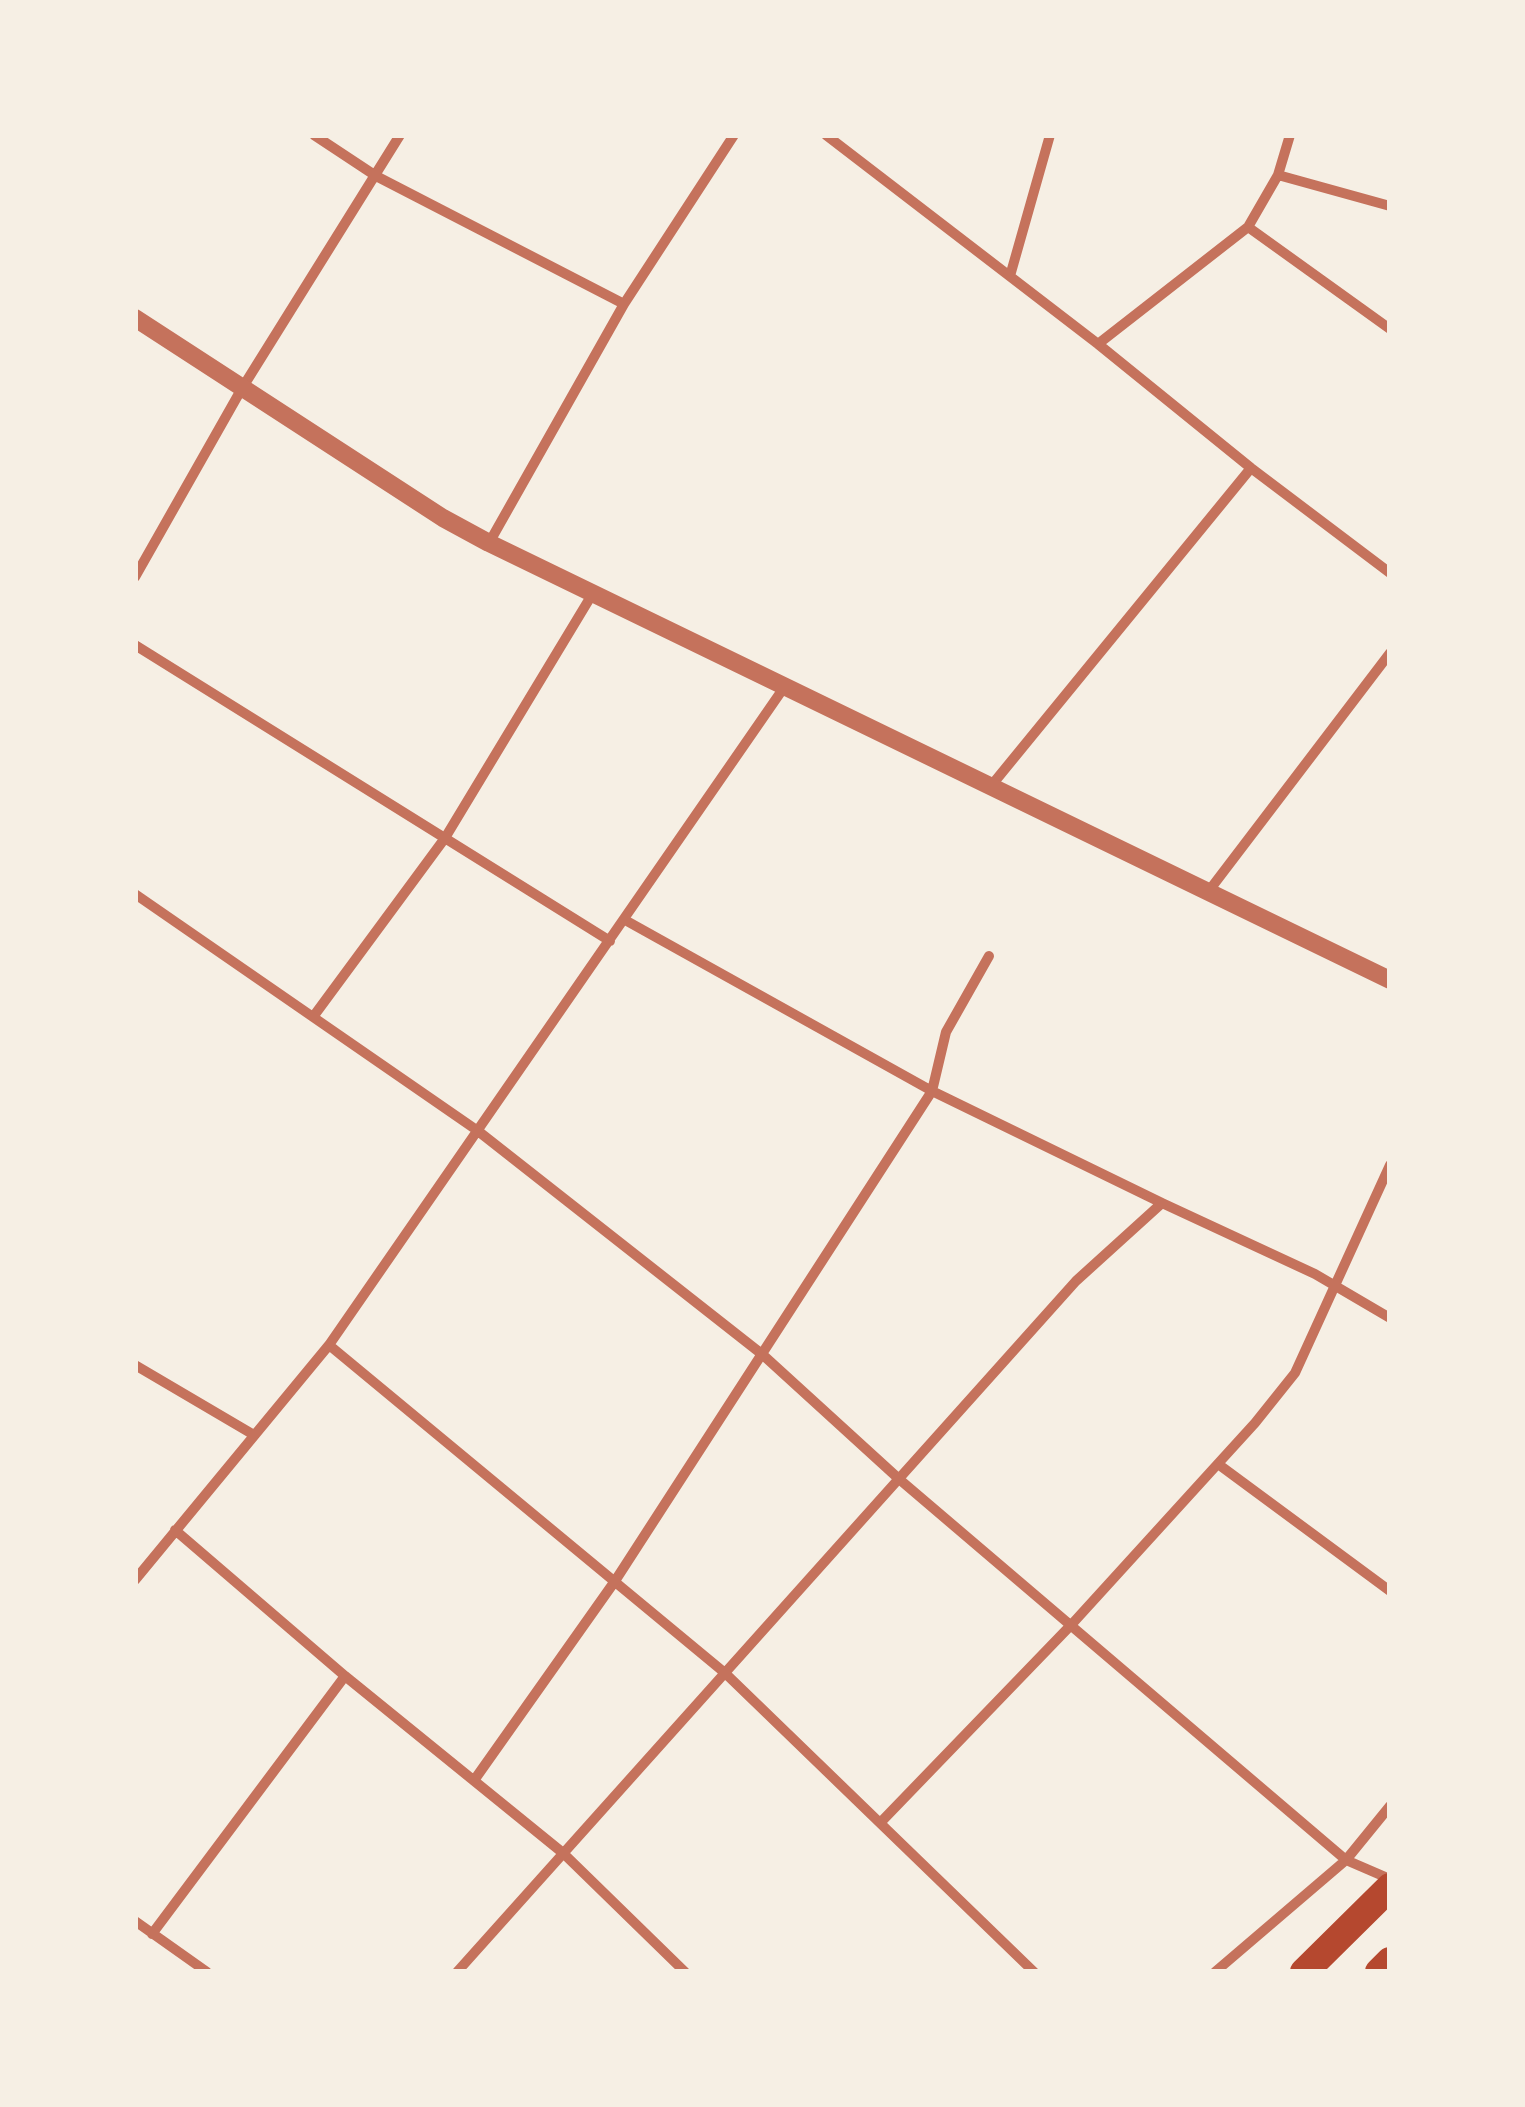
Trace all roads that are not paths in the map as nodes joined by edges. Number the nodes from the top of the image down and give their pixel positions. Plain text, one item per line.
1 (314, 135) edge
2 (400, 135) edge
3 (734, 135) edge
4 (826, 135) edge
5 (1050, 135) edge
6 (1290, 135) edge
7 (1278, 175) junction
8 (376, 176) junction
9 (1390, 206) edge
10 (1248, 226) junction
11 (1010, 276) junction
12 (624, 304) junction
13 (135, 318) edge
14 (1390, 329) edge
15 (1098, 344) junction
16 (241, 390) junction
17 (1251, 468) junction
18 (489, 542) junction
19 (1390, 573) edge
20 (135, 577) edge
21 (593, 593) junction
22 (135, 645) edge
23 (1390, 653) edge
24 (785, 686) junction
25 (991, 786) junction
26 (445, 838) junction
27 (1208, 892) junction
28 (135, 894) edge
29 (625, 920) junction
30 (610, 941) junction
31 (989, 956) dead end
32 (1390, 980) edge
33 (313, 1017) junction
34 (932, 1090) junction
35 (478, 1130) junction
36 (1390, 1165) edge
37 (1162, 1203) junction
38 (1334, 1286) junction
39 (1390, 1318) edge
40 (328, 1345) junction
41 (764, 1355) junction
42 (135, 1365) edge
43 (254, 1434) junction
44 (1218, 1464) junction
45 (899, 1479) junction
46 (175, 1530) junction
47 (135, 1580) edge
48 (615, 1580) junction
49 (1390, 1591) edge
50 (1072, 1624) junction
51 (725, 1673) junction
52 (345, 1676) junction
53 (475, 1779) junction
54 (1390, 1806) edge
55 (880, 1823) junction
56 (564, 1853) junction
57 (1346, 1860) junction
58 (1390, 1879) edge
59 (1390, 1887) edge
60 (135, 1921) edge
61 (152, 1934) junction
62 (1390, 1961) edge
63 (207, 1972) edge
64 (457, 1972) edge
65 (686, 1972) edge
66 (1034, 1972) edge
67 (1215, 1972) edge
68 (1304, 1972) edge
69 (1378, 1972) edge

1 - 8 street
2 - 8 street
3 - 12 street
4 - 11 street
5 - 11 street
6 - 7 street
7 - 9 street
7 - 10 street
8 - 12 street
8 - 16 street
10 - 14 street
10 - 15 street
11 - 15 street
12 - 18 street
13 - 16 street
15 - 17 street
16 - 18 street
16 - 20 street
17 - 19 street
17 - 25 street
18 - 21 street
21 - 24 street
21 - 26 street
22 - 26 street
23 - 27 street
24 - 25 street
24 - 29 street
25 - 27 street
26 - 30 street
26 - 33 street
27 - 32 street
28 - 33 street
29 - 30 street
29 - 34 street
30 - 35 street
31 - 34 street
33 - 35 street
34 - 37 street
34 - 41 street
35 - 40 street
35 - 41 street
36 - 38 street
37 - 38 street
37 - 45 street
38 - 39 street
38 - 44 street
40 - 43 street
40 - 48 street
41 - 45 street
41 - 48 street
42 - 43 street
43 - 46 street
44 - 49 street
44 - 50 street
45 - 50 street
45 - 51 street
46 - 47 street
46 - 52 street
48 - 51 street
48 - 53 street
50 - 55 street
50 - 57 street
51 - 55 street
51 - 56 street
52 - 53 street
52 - 61 street
53 - 56 street
54 - 57 street
55 - 66 street
56 - 64 street
56 - 65 street
57 - 58 street
57 - 67 street
59 - 68 highway
60 - 61 street
61 - 63 street
62 - 69 highway

